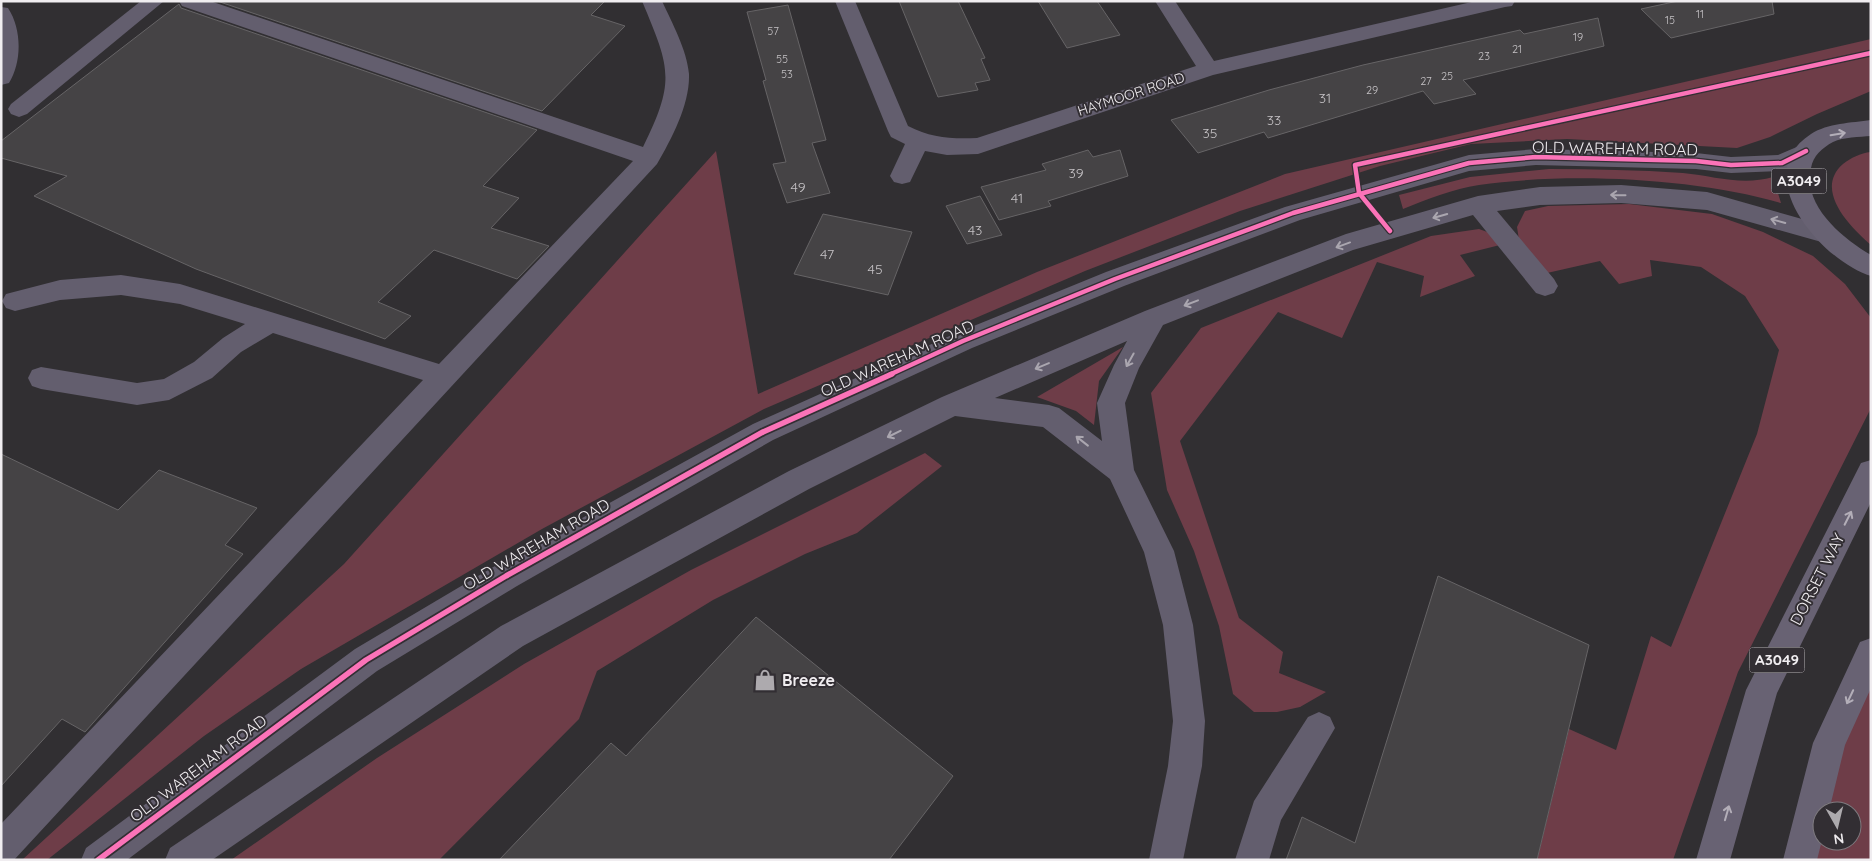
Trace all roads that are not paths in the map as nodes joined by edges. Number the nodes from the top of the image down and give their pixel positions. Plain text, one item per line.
1 (154, 1) edge
2 (189, 1) edge
3 (652, 1) edge
4 (844, 1) edge
5 (1165, 1) edge
6 (1505, 1) edge
7 (1, 13) edge
8 (1209, 69) junction
9 (1, 78) edge
10 (19, 108) dead end
11 (1871, 128) edge
12 (916, 142) junction
13 (1806, 150) junction
14 (648, 158) junction
15 (902, 176) dead end
16 (1478, 205) junction
17 (1825, 234) junction
18 (1864, 263) edge
19 (1871, 280) edge
20 (1545, 286) dead end
21 (15, 301) dead end
22 (1154, 318) junction
23 (270, 322) junction
24 (444, 376) junction
25 (41, 378) dead end
26 (952, 405) junction
27 (1120, 470) junction
28 (1871, 472) edge
29 (1871, 653) edge
30 (1319, 728) dead end
31 (1, 849) edge
32 (98, 860) edge
33 (182, 860) edge
34 (1166, 860) edge
35 (1252, 860) edge
36 (1713, 860) edge
37 (1800, 860) edge

1 - 10 street
2 - 14 street
3 - 14 street
4 - 12 street, HAYMOOR ROAD
5 - 8 street
6 - 8 street, HAYMOOR ROAD
7 - 9 street
8 - 12 street, HAYMOOR ROAD
13 -> 11 highway, A3049
12 - 15 street
13 - 17 highway, A3049
13 - 32 street, OLD WAREHAM ROAD
14 - 24 street
17 -> 16 street
16 - 20 street
16 -> 22 street
17 - 18 highway, A3049
18 - 19 highway, A3049
21 - 23 street
22 -> 26 street
22 -> 27 street
23 - 24 street
23 - 25 street
24 - 31 street
27 -> 26 street
26 -> 33 street
27 - 34 street
36 -> 28 highway, DORSET WAY / A3049
29 -> 37 highway
30 - 35 street

